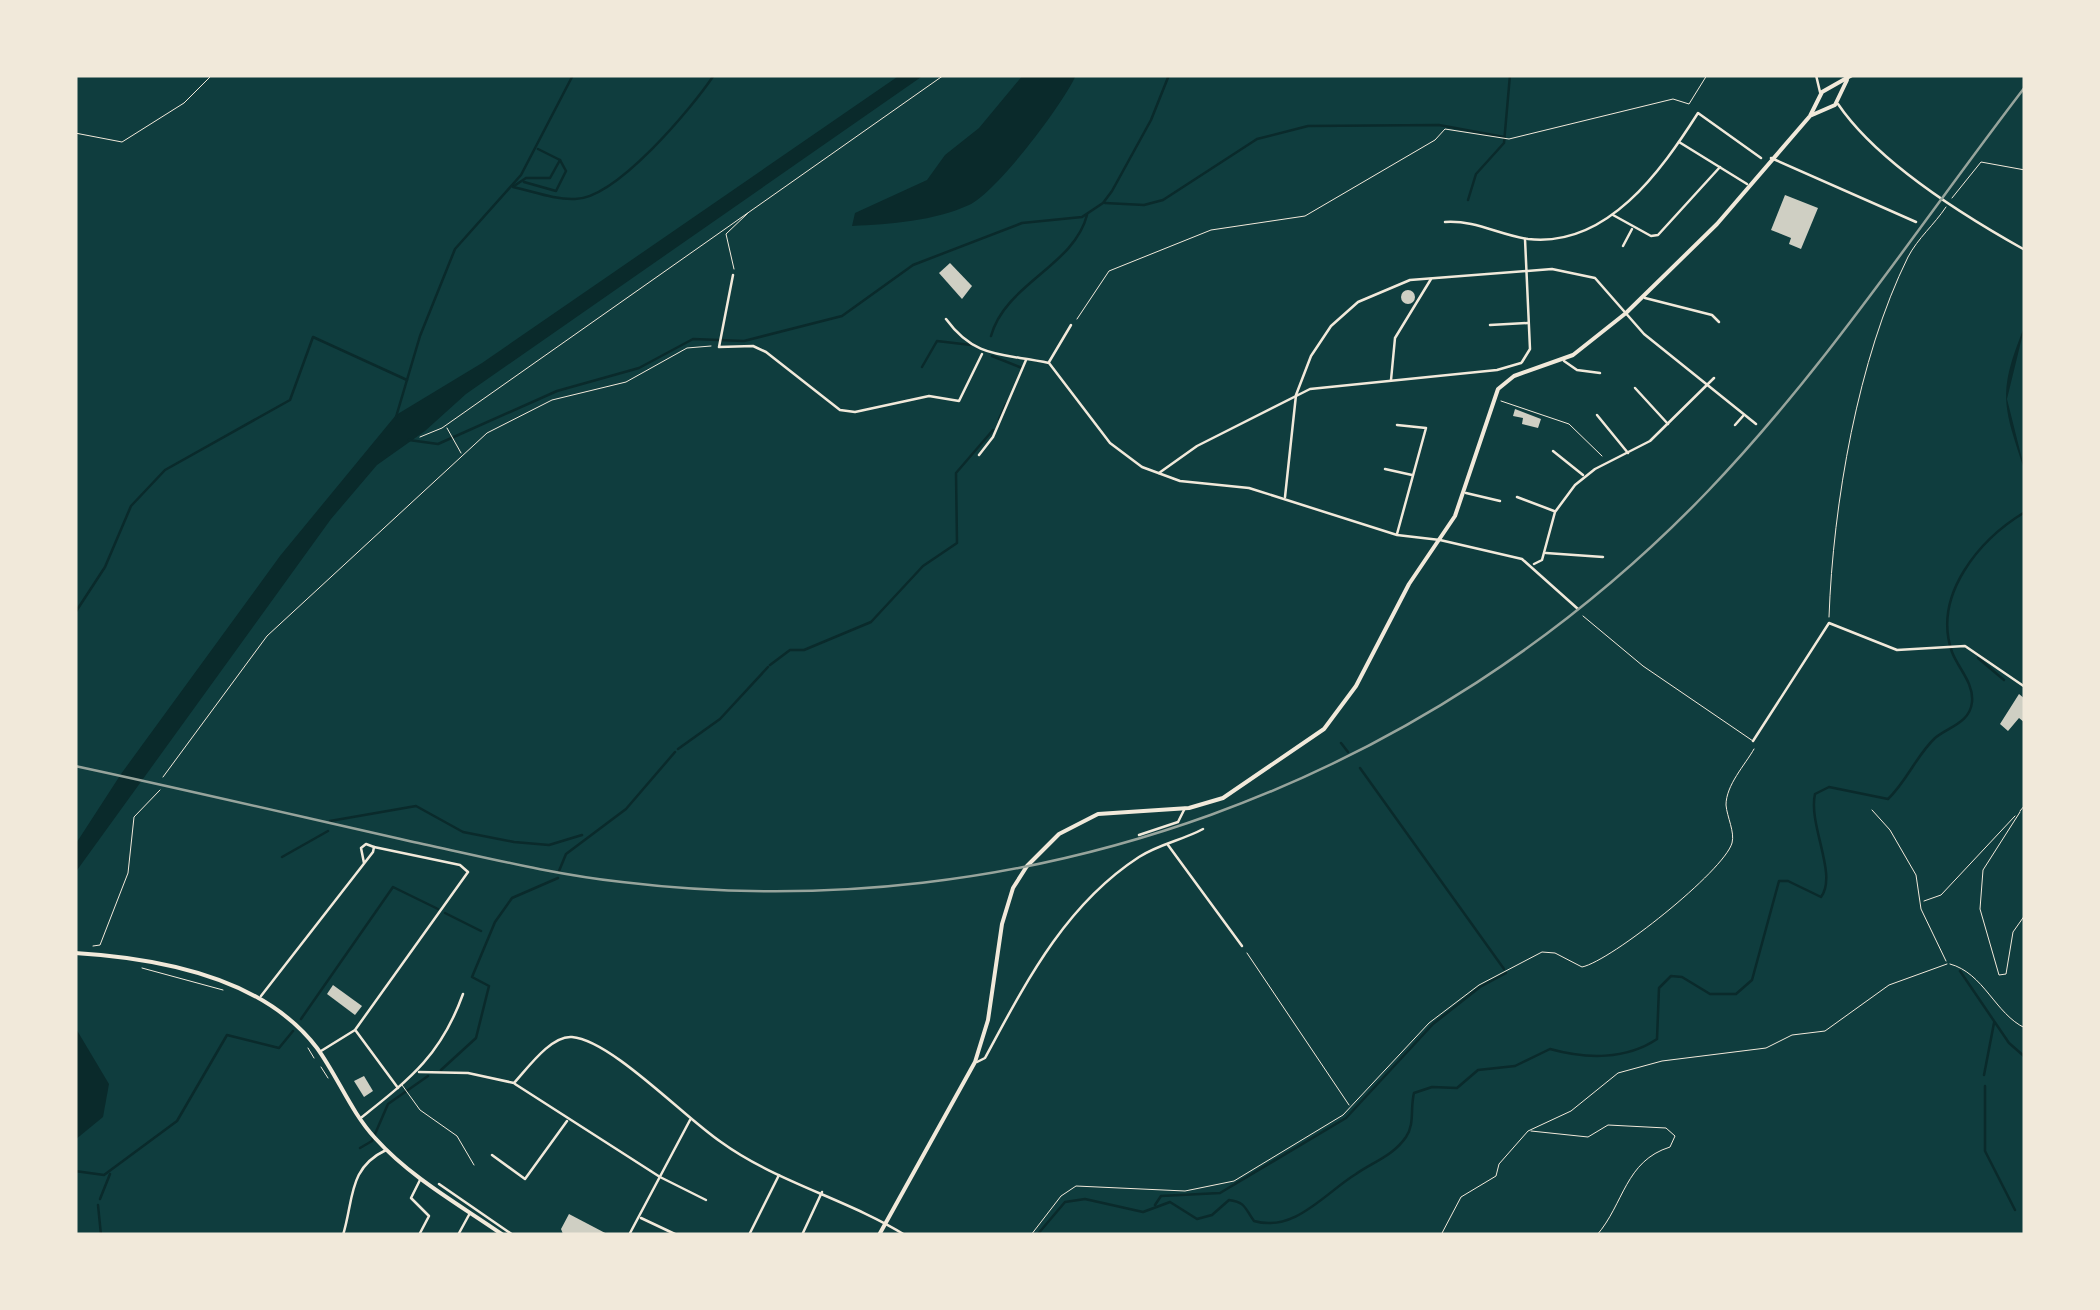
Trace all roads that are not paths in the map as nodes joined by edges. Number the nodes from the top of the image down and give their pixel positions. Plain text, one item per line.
1 (1852, 75) edge
2 (1816, 77) edge
3 (1847, 80) junction
4 (1838, 94) junction
5 (1825, 96) junction
6 (1835, 104) junction
7 (1679, 142) junction
8 (1761, 158) dead end
9 (1771, 158) junction
10 (1720, 168) junction
11 (1749, 185) junction
12 (1612, 214) junction
13 (1446, 222) dead end
14 (1916, 222) dead end
15 (1632, 228) junction
16 (1525, 238) junction
17 (1624, 246) dead end
18 (2025, 250) edge
19 (1526, 271) junction
20 (733, 273) road end
21 (1432, 277) junction
22 (1643, 297) junction
23 (1626, 313) junction
24 (946, 319) dead end
25 (1529, 322) junction
26 (1719, 322) dead end
27 (1071, 325) road end
28 (1490, 326) dead end
29 (984, 354) junction
30 (1026, 360) junction
31 (1563, 360) junction
32 (1049, 363) junction
33 (1522, 363) junction
34 (1497, 370) junction
35 (1524, 372) junction
36 (1600, 373) dead end
37 (1714, 378) dead end
38 (1390, 380) junction
39 (1504, 382) junction
40 (1708, 386) junction
41 (1636, 388) dead end
42 (1296, 395) junction
43 (1744, 415) junction
44 (1596, 416) dead end
45 (1397, 424) dead end
46 (1756, 424) dead end
47 (1669, 425) junction
48 (1736, 425) dead end
49 (1553, 451) dead end
50 (1628, 454) junction
51 (979, 455) dead end
52 (1385, 469) dead end
53 (1158, 474) junction
54 (1413, 475) junction
55 (1584, 476) junction
56 (1465, 492) junction
57 (1516, 497) dead end
58 (1284, 498) junction
59 (1500, 501) dead end
60 (1555, 512) junction
61 (1396, 536) junction
62 (1440, 540) junction
63 (1545, 553) junction
64 (1603, 557) dead end
65 (1532, 564) junction
66 (1578, 609) dead end
67 (1584, 616) dead end
68 (2025, 687) edge
69 (1753, 742) joint
70 (1185, 808) junction
71 (1203, 829) dead end
72 (1140, 835) dead end
73 (1167, 844) junction
74 (374, 847) junction
75 (364, 863) junction
76 (1242, 946) road end
77 (75, 953) edge
78 (463, 994) dead end
79 (260, 998) junction
80 (355, 1030) junction
81 (320, 1052) junction
82 (976, 1062) junction
83 (419, 1072) junction
84 (514, 1083) junction
85 (403, 1089) junction
86 (360, 1118) junction
87 (691, 1119) junction
88 (568, 1120) junction
89 (386, 1150) junction
90 (492, 1154) dead end
91 (474, 1166) dead end
92 (779, 1173) junction
93 (660, 1177) junction
94 (421, 1178) junction
95 (439, 1184) dead end
96 (822, 1192) junction
97 (453, 1197) junction
98 (706, 1200) dead end
99 (470, 1212) junction
100 (639, 1218) junction
101 (886, 1222) junction
102 (674, 1234) edge
103 (342, 1235) edge
104 (419, 1235) edge
105 (458, 1235) edge
106 (503, 1235) edge
107 (513, 1235) edge
108 (630, 1235) edge
109 (749, 1235) edge
110 (802, 1235) edge
111 (880, 1235) edge
112 (905, 1235) edge

1 - 3 main road
2 - 5 street
3 - 4 main road
3 - 5 main road
4 - 5 main road
4 - 6 main road
5 - 6 main road
5 - 9 main road
6 - 18 street
7 - 8 street
7 - 10 street
7 - 12 street
9 - 11 main road
9 - 14 street
10 - 11 street
10 - 15 street
11 - 22 main road
12 - 15 street
12 - 16 street
13 - 16 street
15 - 17 street
16 - 19 street
19 - 21 street
19 - 23 street
19 - 25 street
20 - 29 street
21 - 38 street
21 - 42 street
22 - 23 main road
22 - 26 street
23 - 31 main road
23 - 40 street
24 - 29 street
25 - 28 street
25 - 33 street
27 - 32 street
29 - 30 street
30 - 32 street
30 - 51 street
31 - 35 main road
31 - 36 street
32 - 53 street
33 - 34 street
33 - 35 street
34 - 38 street
34 - 39 street
35 - 39 main road
37 - 40 street
38 - 42 street
39 - 56 main road
40 - 43 street
40 - 47 street
41 - 47 street
42 - 53 street
42 - 58 street
43 - 46 street
43 - 48 street
44 - 50 street
45 - 54 street
47 - 50 street
49 - 55 street
50 - 55 street
52 - 54 street
53 - 58 street
54 - 61 street
55 - 60 street
56 - 59 street
56 - 62 main road
57 - 60 street
58 - 61 street
60 - 63 street
61 - 62 street
62 - 65 street
62 - 70 main road
63 - 64 street
63 - 65 street
65 - 66 street
67 - 69 lane
68 - 69 street
70 - 72 street
70 - 82 main road
71 - 73 street
73 - 76 street
73 - 82 street
74 - 75 street
74 - 75 street
74 - 80 street
75 - 79 street
77 - 79 main road
78 - 83 street
79 - 81 main road
80 - 81 street
80 - 85 street
81 - 86 main road
82 - 101 main road
83 - 84 street
83 - 85 street
84 - 87 street
84 - 88 street
85 - 86 street
85 - 91 lane
86 - 89 main road
87 - 92 street
87 - 93 street
88 - 90 street
88 - 93 street
89 - 94 main road
89 - 103 street
92 - 96 street
92 - 109 street
93 - 98 street
93 - 100 street
94 - 97 main road
94 - 104 street
95 - 97 street
96 - 101 street
96 - 110 street
97 - 99 main road
97 - 107 street
99 - 105 street
99 - 106 main road
100 - 102 street
100 - 108 street
101 - 111 main road
101 - 112 street

